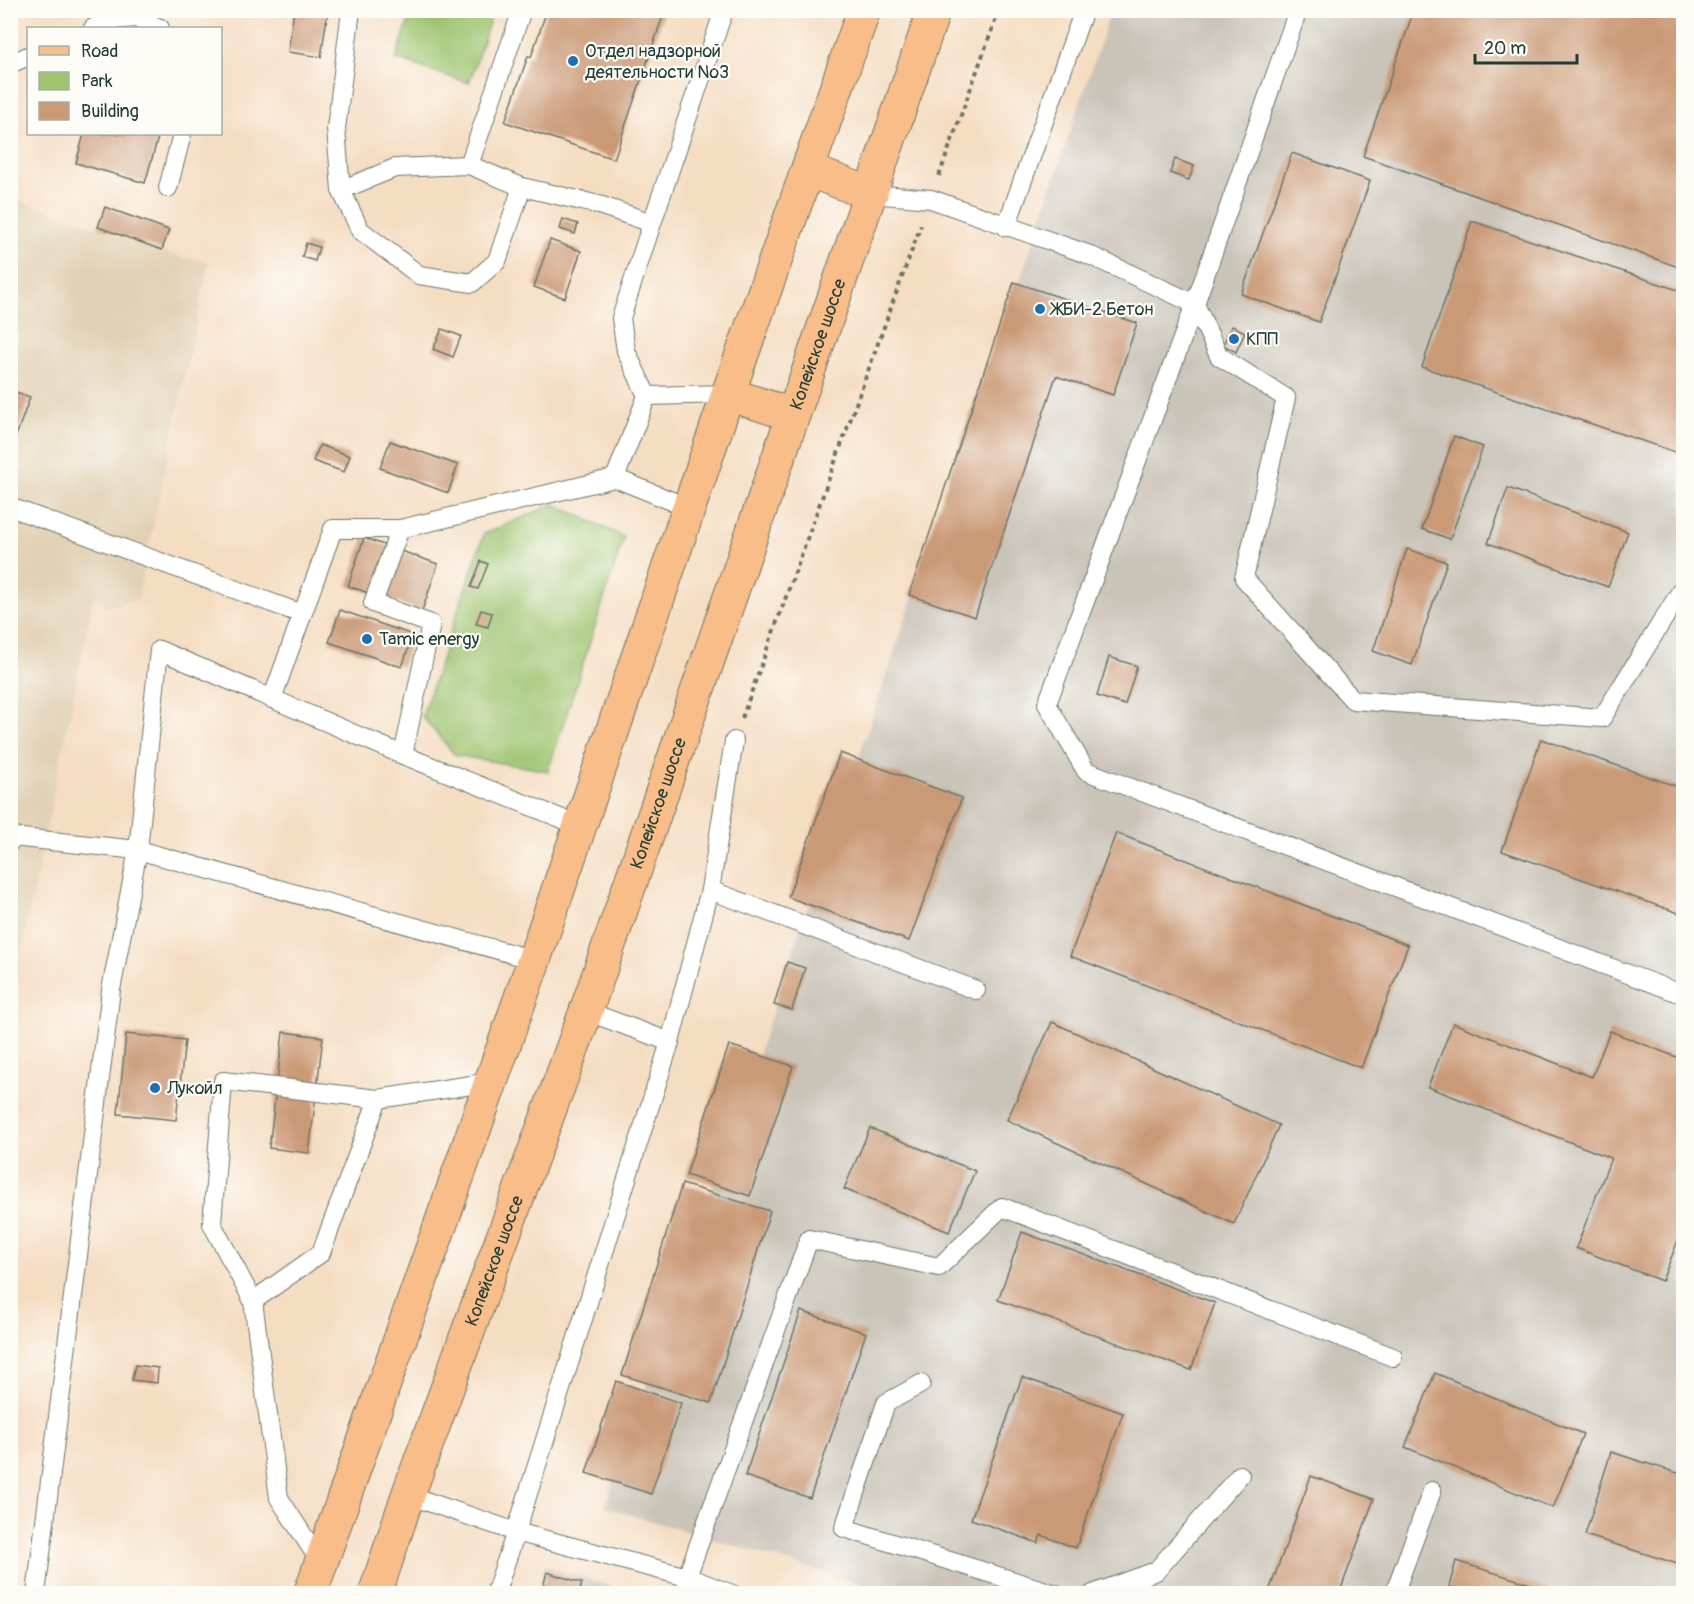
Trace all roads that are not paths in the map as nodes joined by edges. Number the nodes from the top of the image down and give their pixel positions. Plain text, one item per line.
1 (351, 10) edge
2 (522, 10) edge
3 (724, 10) edge
4 (864, 10) edge
5 (934, 10) edge
6 (1084, 10) edge
7 (1298, 10) edge
8 (96, 27) edge
9 (158, 27) edge
10 (27, 56) edge
11 (10, 64) edge
12 (182, 135) edge
13 (469, 165) junction
14 (808, 170) junction
15 (522, 187) junction
16 (168, 188) dead end
17 (341, 190) junction
18 (871, 194) junction
19 (652, 223) junction
20 (1006, 227) junction
21 (1195, 304) junction
22 (728, 394) junction
23 (647, 396) junction
24 (793, 415) junction
25 (615, 478) junction
26 (10, 507) edge
27 (689, 507) junction
28 (400, 529) junction
29 (1683, 586) edge
30 (302, 614) junction
31 (272, 699) junction
32 (734, 741) road end
33 (403, 755) junction
34 (580, 826) junction
35 (11, 838) edge
36 (138, 850) junction
37 (710, 890) junction
38 (534, 960) junction
39 (976, 990) dead end
40 (1683, 995) edge
41 (586, 1011) junction
42 (670, 1042) junction
43 (491, 1082) junction
44 (378, 1099) junction
45 (253, 1301) junction
46 (1393, 1357) dead end
47 (921, 1384) dead end
48 (1240, 1475) dead end
49 (1432, 1491) dead end
50 (408, 1495) junction
51 (516, 1532) junction
52 (321, 1563) junction
53 (687, 1577) junction
54 (36, 1593) edge
55 (310, 1593) edge
56 (375, 1593) edge
57 (495, 1593) edge
58 (732, 1593) edge
59 (1056, 1593) edge
60 (1093, 1593) edge
61 (1394, 1593) edge

1 - 17 lane
2 - 13 lane
3 - 19 lane
4 - 14 main road
5 - 18 main road, Копейское шоссе
6 - 20 lane
7 - 21 lane
8 - 9 lane
10 - 11 lane
12 - 16 lane
13 - 15 lane
13 - 17 lane
14 - 18 main road
14 - 22 main road
15 - 17 lane
15 - 19 lane
18 - 20 lane
18 - 24 main road, Копейское шоссе
19 - 23 lane
20 - 21 lane
21 - 29 lane
21 - 40 lane
22 - 23 lane
22 - 24 main road
22 - 27 main road
23 - 25 lane
24 - 41 main road, Копейское шоссе
25 - 27 lane
25 - 28 lane
26 - 30 lane
27 - 34 main road
28 - 30 lane
28 - 33 lane
30 - 31 lane
31 - 33 lane
31 - 36 lane
32 - 37 lane
33 - 34 lane
34 - 38 main road
35 - 36 lane
36 - 38 lane
36 - 54 lane
37 - 39 lane
37 - 42 lane
38 - 43 main road
41 - 42 lane
41 - 50 main road, Копейское шоссе
42 - 51 lane
43 - 44 lane
43 - 52 main road
44 - 45 lane
44 - 45 lane
45 - 52 lane
46 - 53 lane
47 - 59 lane
48 - 60 lane
49 - 61 lane
50 - 51 lane
50 - 56 main road, Копейское шоссе
51 - 53 lane
51 - 57 lane
52 - 55 main road
53 - 58 lane

